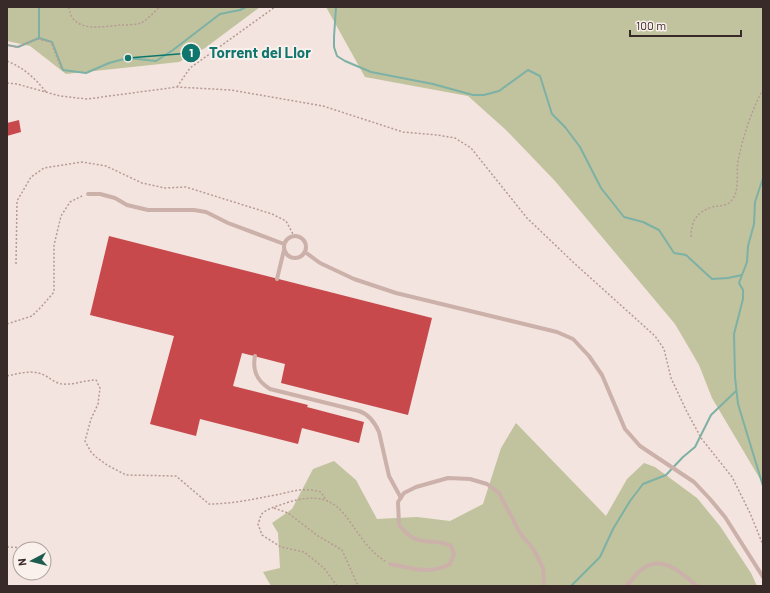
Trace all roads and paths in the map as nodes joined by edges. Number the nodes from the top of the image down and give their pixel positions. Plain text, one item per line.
1 (69, 7) edge
2 (160, 7) edge
3 (275, 7) edge
4 (7, 45) edge
5 (7, 62) edge
6 (62, 68) dead end
7 (7, 83) edge
8 (177, 87) junction
9 (763, 89) edge
10 (46, 92) junction
11 (88, 194) joint
12 (294, 236) junction
13 (691, 237) dead end
14 (284, 244) junction
15 (284, 249) junction
16 (305, 252) junction
17 (16, 264) dead end
18 (277, 279) dead end
19 (7, 324) edge
20 (255, 356) dead end
21 (7, 376) edge
22 (401, 498) junction
23 (326, 500) junction
24 (273, 507) junction
25 (763, 545) edge
26 (390, 564) joint
27 (763, 577) edge
28 (337, 586) edge
29 (358, 586) edge
30 (544, 586) edge
31 (626, 586) edge
32 (697, 586) edge

1 - 2 path
3 - 8 path
4 - 6 path
5 - 10 path
7 - 10 path
8 - 10 path
8 - 25 path
9 - 13 path
11 - 14 lane
11 - 19 path
12 - 14 lane
12 - 16 lane
12 - 17 path
14 - 15 lane
15 - 16 lane
15 - 18 lane
16 - 27 lane
20 - 22 lane
21 - 23 path
22 - 26 lane
22 - 30 lane
23 - 24 path
23 - 26 path
24 - 28 path
24 - 29 path
31 - 32 lane

